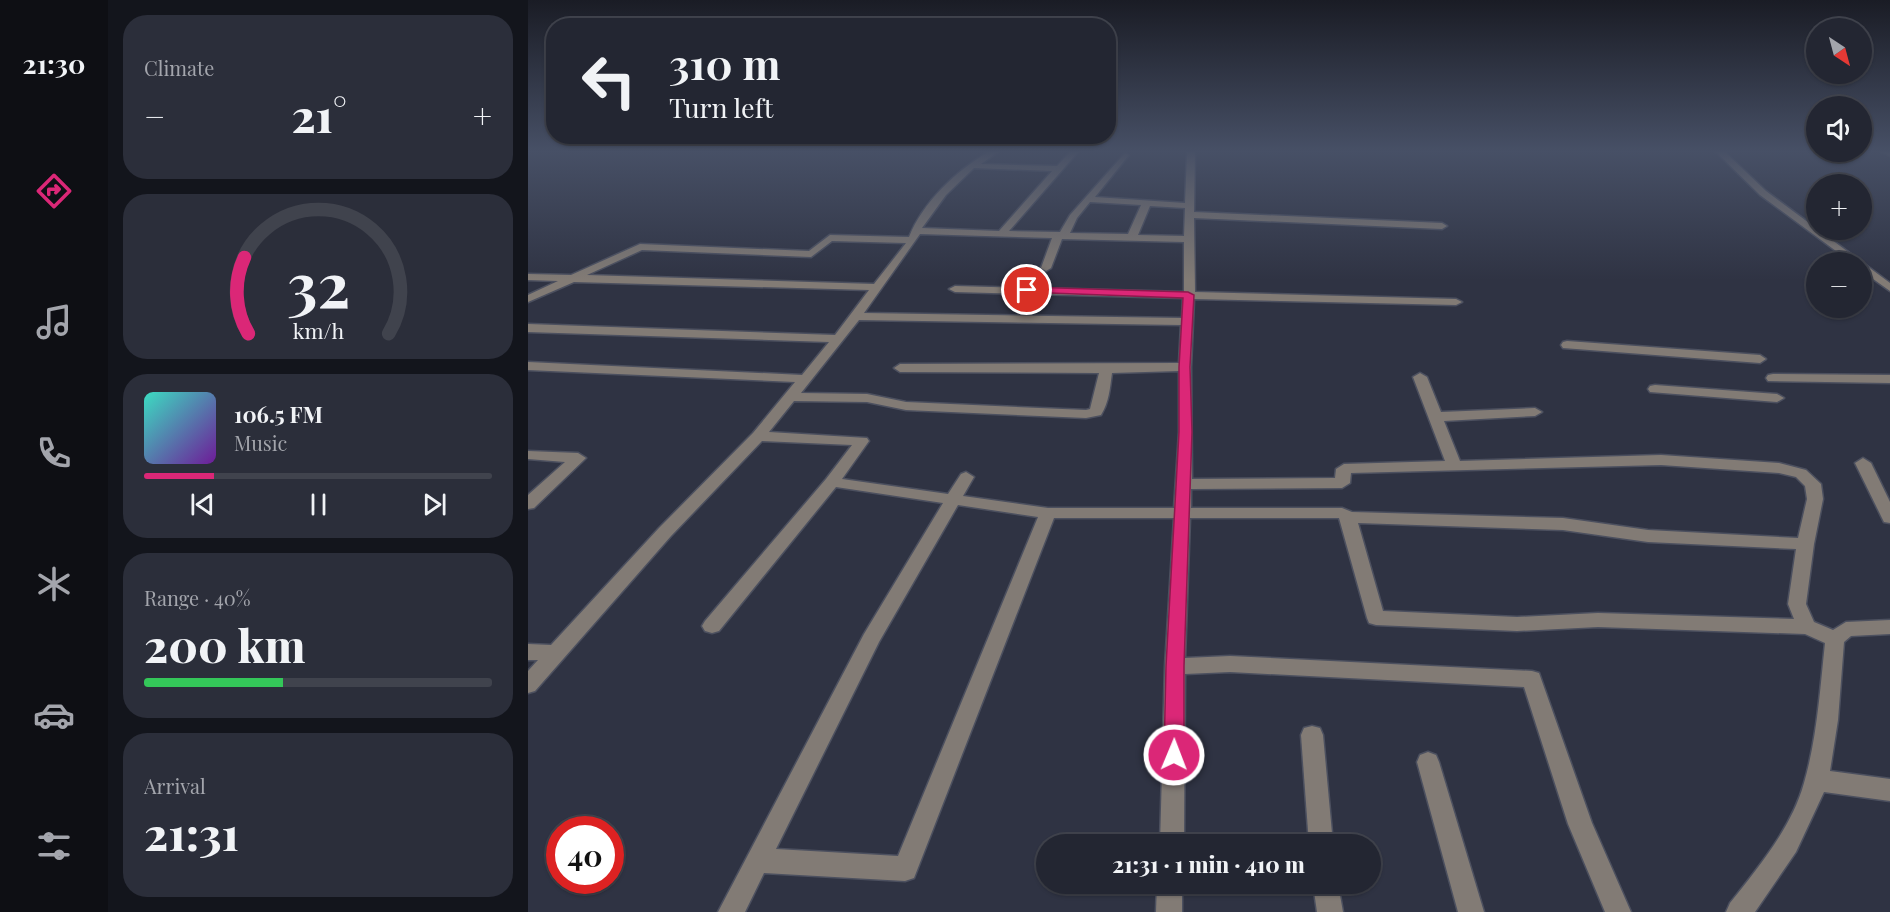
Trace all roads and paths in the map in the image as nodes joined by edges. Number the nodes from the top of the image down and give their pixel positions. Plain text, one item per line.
1 (942, 195) edge
2 (1037, 195) edge
3 (1092, 195) edge
4 (1191, 195) edge
5 (1765, 195) edge
6 (1088, 200) junction
7 (1147, 204) junction
8 (1191, 211) junction
9 (1442, 226) dead end
10 (1001, 234) junction
11 (915, 236) junction
12 (1060, 236) junction
13 (1132, 237) junction
14 (1189, 239) junction
15 (1843, 252) edge
16 (1046, 268) dead end
17 (1872, 274) edge
18 (528, 278) edge
19 (569, 279) junction
20 (877, 287) junction
21 (1890, 288) edge
22 (955, 289) dead end
23 (1188, 295) junction
24 (528, 299) edge
25 (1456, 302) dead end
26 (856, 316) junction
27 (1188, 322) junction
28 (528, 328) edge
29 (838, 339) junction
30 (1567, 345) dead end
31 (1760, 359) dead end
32 (528, 366) edge
33 (1185, 367) junction
34 (900, 368) dead end
35 (1106, 369) junction
36 (1420, 377) dead end
37 (1773, 378) dead end
38 (806, 379) junction
39 (1890, 379) edge
40 (1655, 389) dead end
41 (792, 397) junction
42 (1777, 398) dead end
43 (1535, 412) dead end
44 (1435, 417) junction
45 (758, 436) junction
46 (528, 455) edge
47 (1863, 463) dead end
48 (1454, 465) junction
49 (966, 477) dead end
50 (832, 482) junction
51 (1183, 484) junction
52 (952, 500) junction
53 (528, 504) edge
54 (1048, 513) junction
55 (1183, 513) junction
56 (1348, 517) junction
57 (1890, 518) edge
58 (1805, 544) junction
59 (712, 626) dead end
60 (1807, 627) junction
61 (1890, 627) edge
62 (1835, 639) junction
63 (528, 652) edge
64 (556, 653) junction
65 (1175, 666) junction
66 (528, 685) edge
67 (1312, 735) dead end
68 (1428, 762) dead end
69 (1816, 780) junction
70 (1890, 790) edge
71 (1172, 834) edge
72 (1321, 834) edge
73 (758, 860) junction
74 (1170, 894) edge
75 (1327, 894) edge
76 (731, 912) edge
77 (1169, 912) edge
78 (1330, 912) edge
79 (1471, 912) edge
80 (1618, 912) edge
81 (1739, 912) edge

1 - 11 street
2 - 10 street
3 - 6 street
4 - 8 street
5 - 15 street
6 - 7 street
6 - 12 street
7 - 8 street
7 - 13 street
8 - 9 street
8 - 14 street
10 - 11 street
10 - 12 street
11 - 19 street
11 - 20 street
12 - 13 street
12 - 16 street
13 - 14 street
14 - 23 street
17 - 21 street
18 - 19 street
19 - 20 street
19 - 24 street
20 - 26 street
22 - 23 street
23 - 25 street
23 - 27 street
26 - 27 street
26 - 29 street
27 - 33 street
28 - 29 street
29 - 38 street
30 - 31 street
32 - 38 street
33 - 35 street
33 - 51 street
34 - 35 street
35 - 41 street
36 - 44 street
37 - 39 street
38 - 41 street
40 - 42 street
41 - 45 street
43 - 44 street
44 - 48 street
45 - 50 street
45 - 64 street
46 - 53 street
47 - 57 street
48 - 51 street
48 - 58 street
49 - 52 street
50 - 52 street
50 - 59 street
51 - 55 street
52 - 54 street
52 - 73 street
54 - 55 street
54 - 73 street
55 - 56 street
55 - 65 street
56 - 58 street
56 - 60 street
58 - 60 street
60 - 62 street
61 - 62 street
62 - 69 street
63 - 64 street
64 - 66 street
65 - 71 street
65 - 80 street
67 - 72 street
68 - 79 street
69 - 70 street
69 - 81 street
73 - 76 street
74 - 77 street
75 - 78 street

